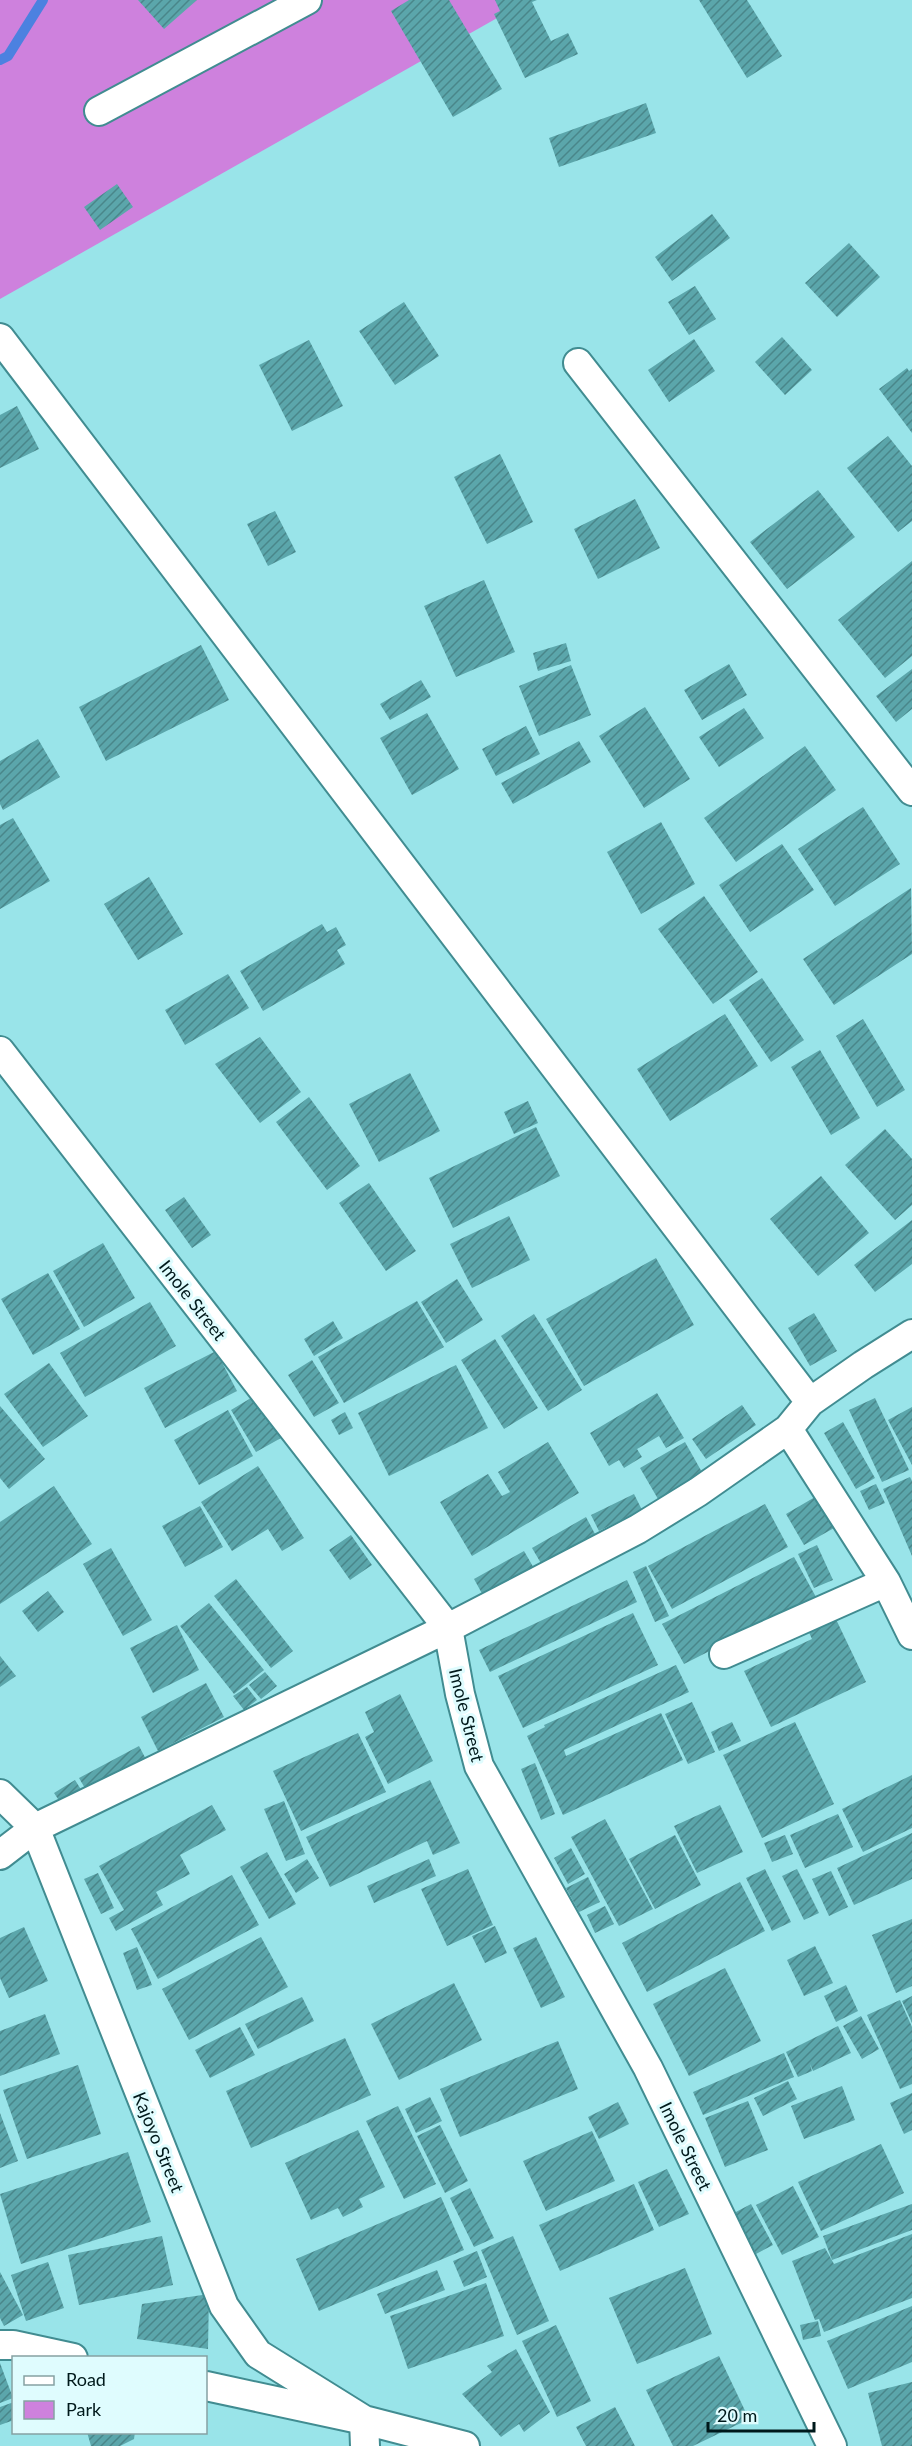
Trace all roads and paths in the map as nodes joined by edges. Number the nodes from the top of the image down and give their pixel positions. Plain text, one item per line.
1 (307, 0) edge
2 (99, 111) dead end
3 (0, 338) edge
4 (578, 363) dead end
5 (912, 791) edge
6 (0, 1051) edge
7 (912, 1334) edge
8 (810, 1402) junction
9 (789, 1429) junction
10 (886, 1582) junction
11 (448, 1628) junction
12 (912, 1635) edge
13 (724, 1654) dead end
14 (0, 1794) edge
15 (35, 1828) junction
16 (0, 1855) edge
17 (0, 2345) edge
18 (64, 2356) edge
19 (207, 2386) edge
20 (365, 2433) edge
21 (465, 2446) edge
22 (832, 2446) edge

1 - 2 street
3 - 8 street
4 - 5 street
6 - 11 street, Imole Street
7 - 8 street
8 - 9 street
9 - 10 street
9 - 11 street
10 - 12 street
10 - 13 street
11 - 15 street
11 - 22 street, Imole Street
14 - 15 street, Kajoyo Street
15 - 16 street
15 - 20 street, Kajoyo Street
17 - 18 street
19 - 20 street
20 - 21 street

